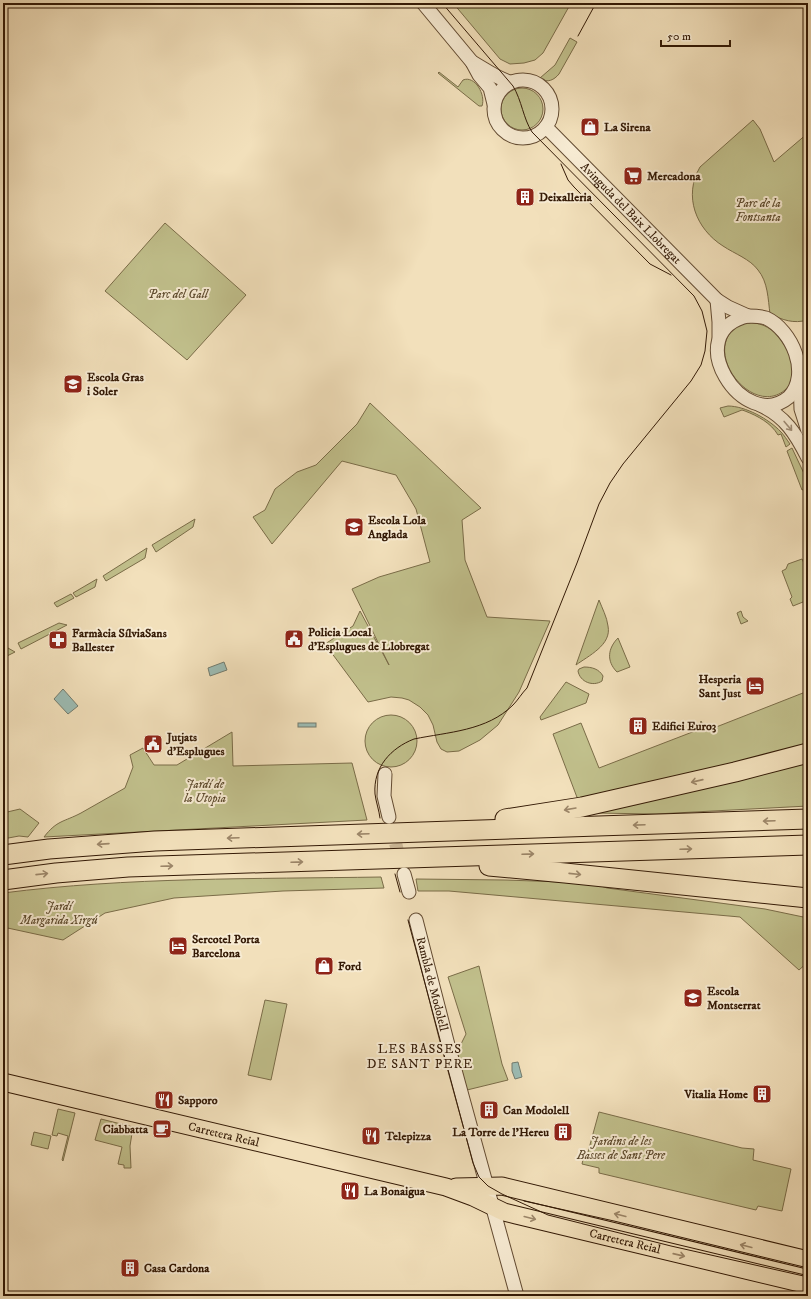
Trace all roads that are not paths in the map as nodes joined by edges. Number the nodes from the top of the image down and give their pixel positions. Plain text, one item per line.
1 (423, 3) edge
2 (472, 62) junction
3 (510, 82) junction
4 (494, 104) junction
5 (546, 127) junction
6 (717, 300) junction
7 (748, 316) junction
8 (719, 337) junction
9 (800, 377) junction
10 (758, 404) junction
11 (808, 432) edge
12 (808, 458) edge
13 (808, 747) edge
14 (808, 753) edge
15 (735, 772) junction
16 (385, 774) dead end
17 (389, 817) tunnel mouth
18 (808, 820) edge
19 (402, 833) junction
20 (808, 845) edge
21 (3, 855) edge
22 (407, 866) junction
23 (612, 878) junction
24 (3, 880) edge
25 (409, 892) dead end
26 (808, 898) edge
27 (808, 907) edge
28 (416, 920) dead end
29 (3, 1082) edge
30 (488, 1186) junction
31 (446, 1187) junction
32 (493, 1206) junction
33 (808, 1260) edge
34 (808, 1285) edge
35 (517, 1296) edge

1 - 2 street
2 - 3 street
2 - 4 street
3 - 4 street
3 - 5 street
4 - 5 street
5 - 6 street, Avinguda del Baix Llobregat
6 - 7 street, Avinguda del Baix Llobregat
6 - 8 street
7 - 8 street
7 - 9 street
8 - 10 street
9 - 10 street
9 - 11 street
10 -> 12 street
13 - 15 highway
14 - 15 highway
15 -> 19 highway
16 - 17 street
18 -> 19 highway
19 -> 21 highway
22 -> 20 highway
22 -> 23 highway
24 -> 22 highway
22 - 25 street
23 - 26 highway
23 - 27 highway
28 - 30 street, Rambla de Modolell
29 - 31 main road, Carretera Reial
30 - 31 main road, Carretera Reial
30 - 32 street, Rambla de Modolell
33 -> 30 main road, Carretera Reial
31 - 32 main road, Carretera Reial
32 -> 34 main road, Carretera Reial
32 - 35 street, Rambla de Modolell

